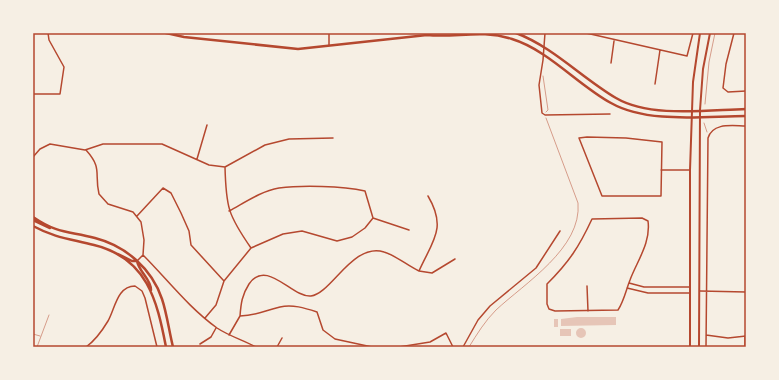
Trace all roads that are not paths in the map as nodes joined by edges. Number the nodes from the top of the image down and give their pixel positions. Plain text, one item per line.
1 (48, 33) edge
2 (166, 33) edge
3 (329, 33) edge
4 (433, 33) edge
5 (516, 33) edge
6 (545, 33) edge
7 (586, 33) edge
8 (693, 33) edge
9 (700, 33) edge
10 (710, 33) edge
11 (734, 33) edge
12 (427, 35) junction
13 (614, 41) junction
14 (330, 46) junction
15 (543, 47) junction
16 (660, 50) junction
17 (544, 56) junction
18 (611, 63) dead end
19 (655, 84) dead end
20 (746, 92) edge
21 (33, 94) edge
22 (746, 109) edge
23 (692, 110) junction
24 (700, 110) junction
25 (610, 114) dead end
26 (692, 116) junction
27 (700, 116) junction
28 (746, 116) edge
29 (208, 125) dead end
30 (746, 126) edge
31 (333, 138) dead end
32 (86, 150) junction
33 (33, 157) edge
34 (197, 159) junction
35 (225, 167) junction
36 (661, 170) junction
37 (690, 170) junction
38 (428, 196) dead end
39 (229, 211) junction
40 (138, 216) junction
41 (33, 217) edge
42 (374, 218) junction
43 (33, 220) edge
44 (33, 226) edge
45 (54, 229) junction
46 (409, 230) dead end
47 (560, 231) dead end
48 (251, 248) junction
49 (114, 252) junction
50 (142, 255) junction
51 (455, 259) dead end
52 (137, 260) junction
53 (419, 271) junction
54 (224, 281) junction
55 (628, 283) junction
56 (587, 286) dead end
57 (690, 287) junction
58 (627, 288) junction
59 (151, 291) junction
60 (700, 291) junction
61 (707, 291) junction
62 (746, 292) edge
63 (690, 293) junction
64 (588, 311) junction
65 (49, 315) dead end
66 (240, 316) junction
67 (205, 318) junction
68 (216, 327) junction
69 (33, 334) edge
70 (228, 335) junction
71 (706, 335) junction
72 (745, 336) edge
73 (41, 337) junction
74 (282, 338) dead end
75 (200, 344) dead end
76 (37, 347) edge
77 (86, 347) edge
78 (158, 347) edge
79 (166, 347) edge
80 (173, 347) edge
81 (256, 347) edge
82 (277, 347) edge
83 (372, 347) edge
84 (399, 347) edge
85 (453, 347) edge
86 (463, 347) edge
87 (690, 347) edge
88 (699, 347) edge
89 (706, 347) edge
90 (745, 347) edge

1 - 21 street
2 - 14 main road
3 - 14 street
4 - 12 main road
5 - 15 main road
6 - 15 street
7 - 13 street
8 - 16 street
9 - 23 main road
10 - 24 main road
11 - 20 street
12 - 14 main road
12 - 17 main road
13 - 16 street
13 - 18 street
15 - 17 street
15 - 23 main road
16 - 19 street
17 - 25 street
17 - 26 main road
22 - 24 main road
23 - 24 main road
23 - 26 main road
24 - 27 main road
26 - 27 main road
26 - 37 main road
27 - 28 main road
27 - 60 main road
29 - 34 street
30 - 61 street
31 - 35 street
32 - 33 street
32 - 34 street
32 - 40 street
34 - 35 street
35 - 39 street
36 - 36 street
36 - 37 street
37 - 57 main road
38 - 53 street
39 - 42 street
39 - 48 street
40 - 50 street
40 - 54 street
41 - 45 main road
42 - 46 street
42 - 48 street
43 - 45 main road
44 - 49 main road
45 - 52 main road
47 - 86 street
48 - 54 street
49 - 52 main road
49 - 59 main road
50 - 52 street
50 - 67 street
51 - 53 street
52 - 59 main road
52 - 80 main road
53 - 66 street
54 - 67 street
55 - 57 street
55 - 58 street
55 - 64 street
56 - 64 street
57 - 63 main road
58 - 63 street
58 - 64 street
59 - 79 main road
60 - 61 street
60 - 88 main road
61 - 62 street
61 - 71 street
63 - 87 main road
65 - 73 lane
66 - 70 street
66 - 83 street
67 - 68 street
68 - 70 street
68 - 75 street
69 - 73 lane
70 - 81 street
71 - 72 street
71 - 89 street
72 - 90 street
73 - 76 lane
74 - 82 street
77 - 78 street
84 - 85 street

